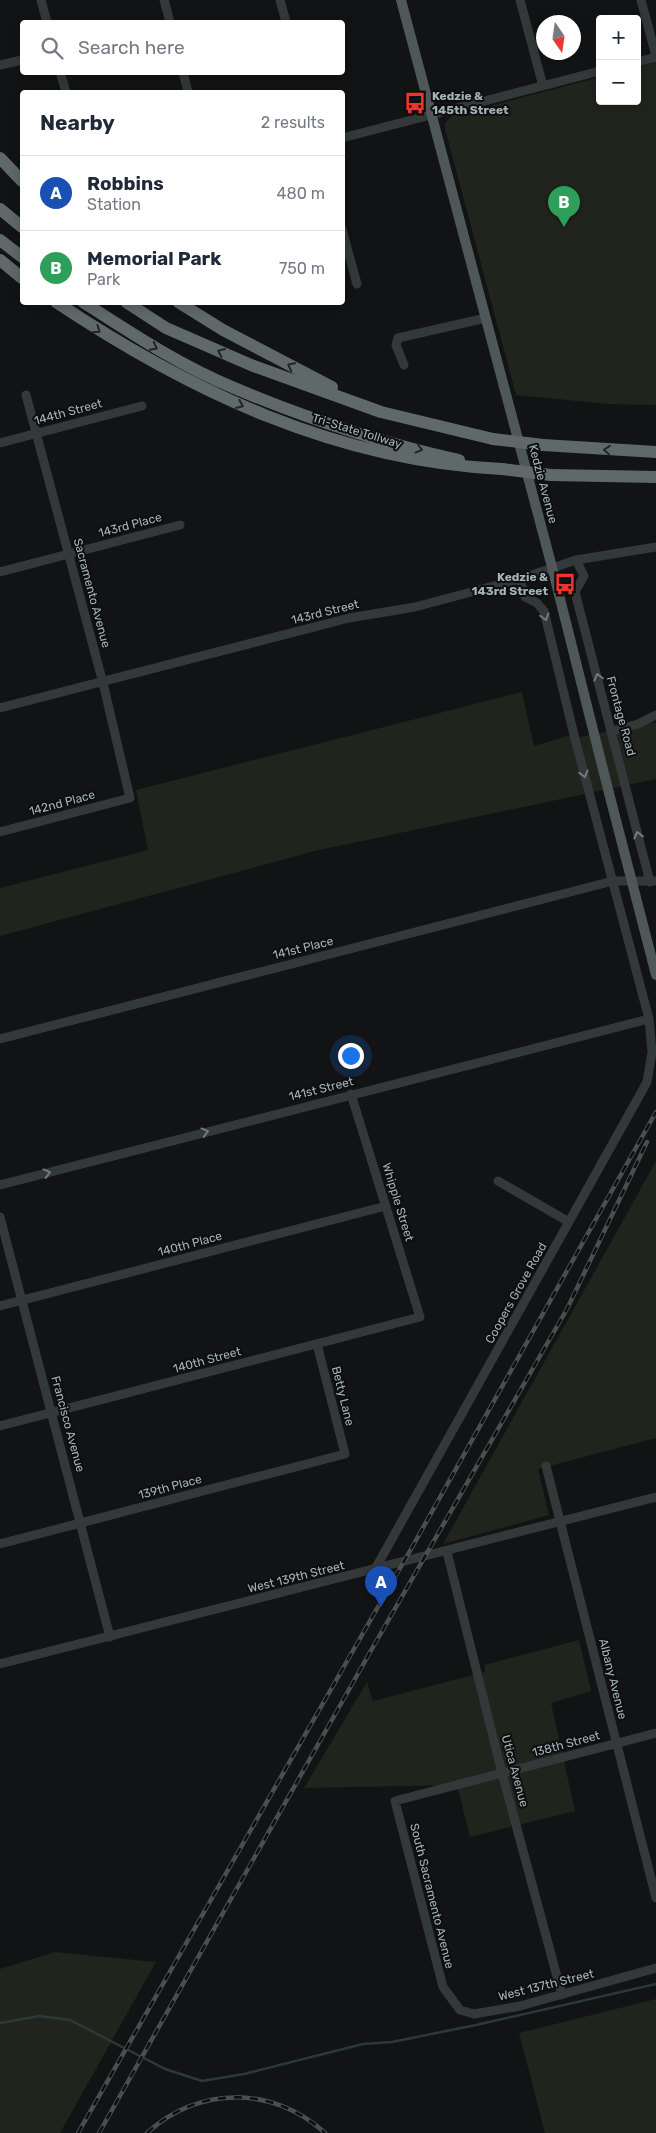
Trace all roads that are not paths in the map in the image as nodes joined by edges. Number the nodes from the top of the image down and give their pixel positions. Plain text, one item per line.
1 (42, 0) edge
2 (164, 0) edge
3 (280, 0) edge
4 (402, 0) edge
5 (520, 0) edge
6 (641, 0) edge
7 (47, 20) edge
8 (169, 20) edge
9 (285, 20) edge
10 (656, 56) edge
11 (20, 61) edge
12 (641, 61) edge
13 (0, 66) edge
14 (596, 73) edge
15 (61, 75) edge
16 (184, 75) edge
17 (543, 86) junction
18 (65, 90) edge
19 (188, 90) edge
20 (431, 115) junction
21 (345, 137) edge
22 (0, 158) edge
23 (20, 179) edge
24 (0, 210) edge
25 (20, 225) edge
26 (0, 240) edge
27 (345, 240) edge
28 (20, 255) edge
29 (0, 260) edge
30 (20, 276) edge
31 (357, 284) dead end
32 (60, 305) edge
33 (88, 305) edge
34 (131, 305) edge
35 (183, 305) edge
36 (486, 318) junction
37 (404, 365) dead end
38 (26, 395) dead end
39 (142, 406) dead end
40 (381, 412) junction
41 (35, 433) junction
42 (0, 443) edge
43 (656, 452) edge
44 (502, 469) junction
45 (656, 477) edge
46 (180, 525) dead end
47 (656, 546) edge
48 (69, 554) junction
49 (576, 560) junction
50 (552, 567) junction
51 (0, 572) edge
52 (520, 579) junction
53 (103, 683) junction
54 (0, 708) edge
55 (656, 715) edge
56 (612, 731) junction
57 (130, 798) joint
58 (0, 832) edge
59 (613, 881) junction
60 (653, 882) edge
61 (656, 975) edge
62 (649, 1019) junction
63 (0, 1039) edge
64 (351, 1094) junction
65 (498, 1181) dead end
66 (0, 1185) edge
67 (386, 1206) junction
68 (0, 1217) edge
69 (569, 1222) junction
70 (22, 1300) junction
71 (0, 1306) edge
72 (420, 1317) joint
73 (317, 1344) junction
74 (51, 1413) junction
75 (0, 1426) edge
76 (345, 1454) joint
77 (546, 1466) dead end
78 (656, 1497) edge
79 (560, 1522) junction
80 (81, 1523) junction
81 (0, 1544) edge
82 (447, 1552) junction
83 (374, 1570) junction
84 (110, 1637) junction
85 (0, 1664) edge
86 (656, 1733) edge
87 (616, 1743) junction
88 (502, 1773) junction
89 (395, 1801) joint
90 (656, 1898) edge
91 (656, 1968) edge
92 (447, 1995) joint
93 (562, 1995) junction

1 - 7 street
2 - 8 street
3 - 9 street
4 - 20 main road, Kedzie Avenue
5 - 17 street
6 - 10 street
10 - 12 street
11 - 13 street
14 - 17 street
15 - 18 street
16 - 19 street
17 - 20 street
20 - 21 street
20 - 36 main road, Kedzie Avenue
22 - 23 highway
24 - 25 highway
26 - 28 highway
27 - 31 street
29 - 30 highway
32 -> 44 highway
33 -> 44 highway, Tri-State Tollway
40 -> 34 highway, Tri-State Tollway
40 -> 35 highway
36 - 37 street
36 - 50 main road, Kedzie Avenue
38 - 41 street, Sacramento Avenue
39 - 41 street, 144th Street
43 -> 40 highway, Tri-State Tollway, bridge
41 - 42 street, 144th Street
41 - 48 street, Sacramento Avenue
44 - 45 highway, Tri-State Tollway, bridge
46 - 48 street, 143rd Place
47 - 49 street, 143rd Street
48 - 51 street, 143rd Place
48 - 53 street, Sacramento Avenue
49 - 50 street, 143rd Street
56 -> 49 street, Frontage Road
50 - 52 street, 143rd Street
50 - 61 main road, Kedzie Avenue, bridge
52 - 53 street, 143rd Street
52 -> 59 street, Coopers Grove Road
53 - 54 street, 143rd Street
53 - 57 street, Sacramento Avenue
55 - 56 street
60 -> 56 street, Frontage Road
57 - 58 street, 142nd Place
59 - 60 street, 141st Place
59 - 62 street, Coopers Grove Road
59 - 63 street, 141st Place
62 - 64 street, 141st Street
62 - 69 street, Coopers Grove Road
66 -> 64 street, 141st Street
64 - 67 street, Whipple Street
65 - 69 street
67 - 70 street, 140th Place
67 - 72 street, Whipple Street
68 - 70 street, Francisco Avenue
69 - 83 street, Coopers Grove Road
70 - 71 street, 140th Place
70 - 74 street, Francisco Avenue
72 - 73 street, 140th Street
73 - 74 street, 140th Street
73 - 76 street, Betty Lane
74 - 75 street, 140th Street
74 - 80 street, Francisco Avenue
76 - 80 street, 139th Place
77 - 79 street, Albany Avenue
78 - 79 street, West 139th Street
79 - 82 street, West 139th Street
79 - 87 street, Albany Avenue
80 - 81 street, 139th Place
80 - 84 street, Francisco Avenue
82 - 83 street, West 139th Street
82 - 88 street, Utica Avenue
83 - 84 street, West 139th Street
84 - 85 street, West 139th Street
86 - 87 street, 138th Street
87 - 88 street, 138th Street
87 - 90 street, Albany Avenue
88 - 89 street, 138th Street
88 - 93 street, Utica Avenue
89 - 92 street, South Sacramento Avenue
91 - 93 street, West 137th Street
92 - 93 street, West 137th Street

